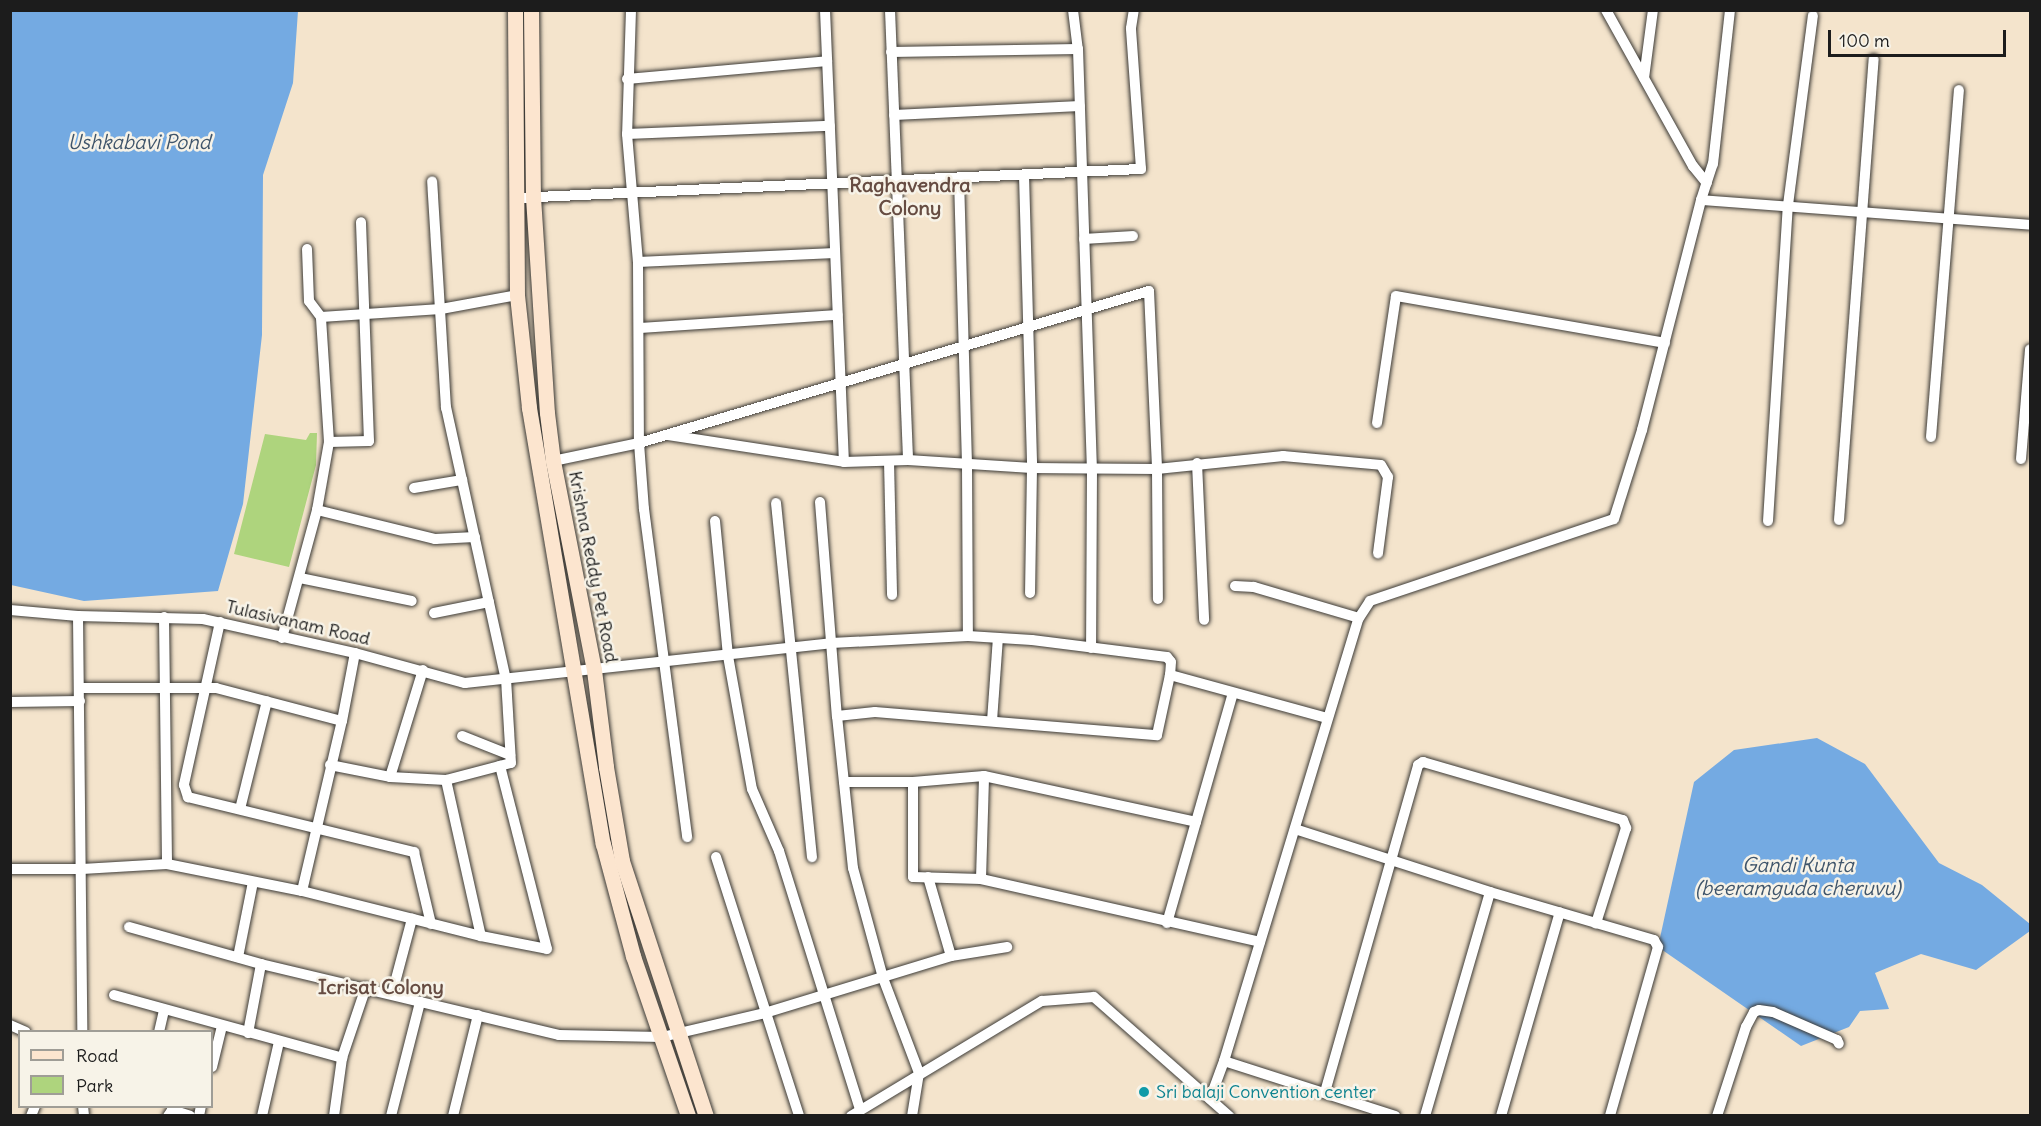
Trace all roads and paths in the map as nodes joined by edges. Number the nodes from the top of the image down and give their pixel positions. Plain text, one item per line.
1 (515, 10) edge
2 (531, 10) edge
3 (631, 10) edge
4 (825, 10) edge
5 (890, 10) edge
6 (1073, 10) edge
7 (1134, 10) edge
8 (1606, 10) edge
9 (1653, 10) edge
10 (1730, 10) edge
11 (1813, 16) dead end
12 (1078, 49) junction
13 (891, 52) junction
14 (1874, 59) dead end
15 (827, 61) junction
16 (1644, 78) junction
17 (627, 79) junction
18 (1959, 90) dead end
19 (1080, 106) junction
20 (894, 114) junction
21 (830, 126) junction
22 (627, 134) junction
23 (1082, 172) junction
24 (1024, 175) junction
25 (959, 178) junction
26 (432, 181) dead end
27 (897, 181) junction
28 (1707, 183) junction
29 (832, 184) junction
30 (632, 193) junction
31 (533, 197) junction
32 (516, 198) junction
33 (1701, 200) junction
34 (1788, 205) junction
35 (1864, 212) junction
36 (1950, 218) junction
37 (361, 222) dead end
38 (2031, 225) edge
39 (1133, 236) dead end
40 (1084, 238) junction
41 (307, 249) dead end
42 (836, 253) junction
43 (638, 262) junction
44 (517, 295) junction
45 (1085, 308) junction
46 (441, 309) junction
47 (363, 314) junction
48 (838, 315) junction
49 (321, 317) junction
50 (1028, 326) junction
51 (640, 328) junction
52 (1665, 343) junction
53 (964, 345) junction
54 (2031, 349) edge
55 (904, 363) junction
56 (841, 382) junction
57 (1377, 423) dead end
58 (664, 435) junction
59 (1931, 437) dead end
60 (329, 442) junction
61 (639, 442) junction
62 (2021, 459) dead end
63 (908, 460) junction
64 (553, 461) junction
65 (889, 461) junction
66 (844, 462) junction
67 (1197, 463) junction
68 (967, 464) junction
69 (1032, 468) junction
70 (1092, 468) junction
71 (1156, 469) junction
72 (462, 480) junction
73 (414, 488) dead end
74 (820, 502) dead end
75 (776, 503) dead end
76 (317, 510) junction
77 (1839, 520) dead end
78 (715, 521) dead end
79 (1768, 521) dead end
80 (475, 537) junction
81 (1378, 553) dead end
82 (300, 578) junction
83 (1235, 586) dead end
84 (1030, 593) dead end
85 (892, 595) dead end
86 (1158, 599) dead end
87 (412, 601) dead end
88 (489, 602) junction
89 (10, 610) edge
90 (434, 613) dead end
91 (78, 616) junction
92 (164, 617) junction
93 (1359, 618) junction
94 (1204, 620) dead end
95 (220, 622) junction
96 (968, 636) junction
97 (282, 638) junction
98 (998, 638) junction
99 (831, 643) junction
100 (1091, 648) junction
101 (789, 649) junction
102 (355, 653) junction
103 (728, 656) junction
104 (666, 662) junction
105 (423, 670) junction
106 (594, 670) junction
107 (574, 671) junction
108 (1170, 675) junction
109 (506, 680) junction
110 (79, 688) junction
111 (166, 688) junction
112 (204, 688) junction
113 (1233, 693) junction
114 (80, 701) junction
115 (267, 701) junction
116 (10, 702) edge
117 (837, 716) junction
118 (1327, 718) junction
119 (342, 721) junction
120 (992, 721) junction
121 (462, 736) dead end
122 (510, 755) junction
123 (330, 765) junction
124 (500, 766) junction
125 (984, 776) junction
126 (390, 777) junction
127 (446, 780) junction
128 (844, 782) junction
129 (913, 782) junction
130 (240, 809) junction
131 (1196, 822) junction
132 (315, 828) junction
133 (1295, 829) junction
134 (687, 837) dead end
135 (716, 857) dead end
136 (812, 857) dead end
137 (1391, 859) junction
138 (166, 864) junction
139 (10, 868) edge
140 (81, 869) junction
141 (928, 877) junction
142 (981, 879) junction
143 (253, 882) junction
144 (302, 891) junction
145 (1490, 892) junction
146 (1560, 912) junction
147 (412, 919) junction
148 (1167, 923) junction
149 (1596, 923) junction
150 (431, 924) junction
151 (129, 927) dead end
152 (481, 936) junction
153 (1260, 942) junction
154 (1007, 947) dead end
155 (951, 956) junction
156 (238, 957) junction
157 (261, 964) junction
158 (884, 978) junction
159 (366, 987) junction
160 (392, 994) junction
161 (114, 995) dead end
162 (824, 996) junction
163 (420, 1002) junction
164 (164, 1010) junction
165 (765, 1013) junction
166 (478, 1015) junction
167 (222, 1026) junction
168 (82, 1030) edge
169 (159, 1030) edge
170 (248, 1033) junction
171 (680, 1033) junction
172 (662, 1037) junction
173 (279, 1042) junction
174 (1839, 1044) dead end
175 (342, 1058) junction
176 (1224, 1061) junction
177 (213, 1062) edge
178 (919, 1073) junction
179 (1325, 1092) junction
180 (1210, 1099) junction
181 (856, 1113) edge
182 (168, 1116) edge
183 (190, 1116) edge
184 (262, 1116) edge
185 (334, 1116) edge
186 (391, 1116) edge
187 (453, 1116) edge
188 (688, 1116) edge
189 (706, 1116) edge
190 (798, 1116) edge
191 (912, 1116) edge
192 (1229, 1116) edge
193 (1395, 1116) edge
194 (1425, 1116) edge
195 (1501, 1116) edge
196 (1610, 1116) edge
197 (1717, 1116) edge

1 - 32 main road, Krishna Reddy Pet Road
2 - 31 main road, Krishna Reddy Pet Road
3 - 17 street
4 - 15 street
5 - 13 street
6 - 12 street
7 - 23 street
8 - 16 street
9 - 16 street
10 - 28 street
11 - 34 street
12 - 13 street
12 - 19 street
13 - 20 street
14 - 35 street
15 - 17 street
15 - 21 street
16 - 28 street
17 - 22 street
18 - 36 street
19 - 20 street
19 - 23 street
20 - 27 street
21 - 22 street
21 - 29 street
22 - 30 street
23 - 24 street
23 - 40 street
24 - 25 street
24 - 50 street
25 - 27 street
25 - 53 street
26 - 46 street
27 - 29 street
27 - 55 street
28 - 33 street
29 - 30 street
29 - 42 street
30 - 31 street
30 - 43 street
31 - 32 street
31 - 64 main road, Krishna Reddy Pet Road
32 - 44 main road, Krishna Reddy Pet Road
33 - 34 street
33 - 52 street
34 - 35 street
34 - 79 street
35 - 36 street
35 - 77 street
36 - 38 street
36 - 59 street
37 - 47 street
39 - 40 street
40 - 45 street
41 - 49 street
42 - 43 street
42 - 48 street
43 - 51 street
44 - 46 street
44 - 107 main road, Krishna Reddy Pet Road
45 - 50 street
45 - 70 street
45 - 71 street
46 - 47 street
46 - 72 street
47 - 49 street
47 - 60 street
48 - 51 street
48 - 56 street
49 - 60 street
50 - 53 street
50 - 69 street
51 - 61 street
52 - 57 street
52 - 93 street
53 - 55 street
53 - 68 street
54 - 62 street
55 - 56 street
55 - 63 street
56 - 58 street
56 - 66 street
58 - 61 street
58 - 66 street
60 - 76 street
61 - 64 street
61 - 104 street
63 - 65 street
63 - 68 street
64 - 106 main road, Krishna Reddy Pet Road
65 - 66 street
65 - 85 street
67 - 71 street
67 - 81 street
67 - 94 street
68 - 69 street
68 - 96 street
69 - 70 street
69 - 84 street
70 - 71 street
70 - 100 street
71 - 86 street
72 - 73 street
72 - 80 street
74 - 99 street
75 - 101 street
76 - 80 street
76 - 82 street
78 - 103 street
80 - 88 street
82 - 87 street
82 - 97 street
83 - 93 street
88 - 90 street
88 - 109 street
89 - 91 street, Tulasivanam Road
91 - 92 street, Tulasivanam Road
91 - 110 street
92 - 95 street, Tulasivanam Road
92 - 111 street
93 - 118 street
95 - 97 street, Tulasivanam Road
95 - 112 street
96 - 98 street, Tulasivanam Road
96 - 99 street, Tulasivanam Road
97 - 102 street, Tulasivanam Road
98 - 100 street, Tulasivanam Road
98 - 120 street
99 - 101 street, Tulasivanam Road
99 - 117 street
100 - 108 street, Tulasivanam Road
101 - 103 street, Tulasivanam Road
101 - 136 street
102 - 105 street, Tulasivanam Road
102 - 119 street
103 - 104 street, Tulasivanam Road
103 - 162 street
104 - 106 street, Tulasivanam Road
104 - 134 street
105 - 109 street, Tulasivanam Road
105 - 126 street
106 - 107 street, Tulasivanam Road
106 - 171 main road, Krishna Reddy Pet Road
107 - 109 street, Tulasivanam Road
107 - 172 main road, Krishna Reddy Pet Road
108 - 113 street
108 - 120 street
109 - 122 street
110 - 111 street
110 - 114 street
111 - 112 street
111 - 138 street
112 - 115 street
112 - 130 street
113 - 118 street
113 - 131 street
114 - 116 street
114 - 140 street
115 - 119 street
115 - 130 street
117 - 120 street
117 - 128 street
118 - 133 street
119 - 123 street
121 - 122 street
122 - 124 street
123 - 126 street
123 - 132 street
124 - 127 street
124 - 152 street
125 - 129 street
125 - 131 street
125 - 142 street
126 - 127 street
127 - 152 street
128 - 129 street
128 - 158 street
129 - 141 street
130 - 132 street
131 - 148 street
132 - 144 street
132 - 150 street
133 - 137 street
133 - 153 street
135 - 165 street
137 - 145 street
137 - 149 street
137 - 179 street
138 - 140 street
138 - 143 street
139 - 140 street
140 - 168 street
141 - 142 street
141 - 155 street
142 - 148 street
143 - 144 street
143 - 156 street
144 - 147 street
145 - 146 street
145 - 194 street
146 - 149 street
146 - 195 street
147 - 150 street
147 - 160 street
148 - 153 street
149 - 196 street
150 - 152 street
151 - 156 street
153 - 176 street
154 - 155 street
155 - 158 street
156 - 157 street
157 - 159 street
157 - 170 street
158 - 162 street
158 - 178 street
159 - 160 street
159 - 175 street
160 - 163 street
161 - 164 street
162 - 165 street
162 - 181 street
163 - 166 street
163 - 186 street
164 - 167 street
164 - 169 street
165 - 171 street
165 - 190 street
166 - 172 street
166 - 187 street
167 - 170 street
167 - 177 street
170 - 173 street
171 - 172 street
171 - 189 main road, Krishna Reddy Pet Road
172 - 188 main road, Krishna Reddy Pet Road
173 - 175 street
173 - 184 street
174 - 197 street
175 - 185 street
176 - 179 street
176 - 180 street
178 - 180 street
178 - 181 street
178 - 191 street
179 - 193 street
180 - 192 street
182 - 183 street

